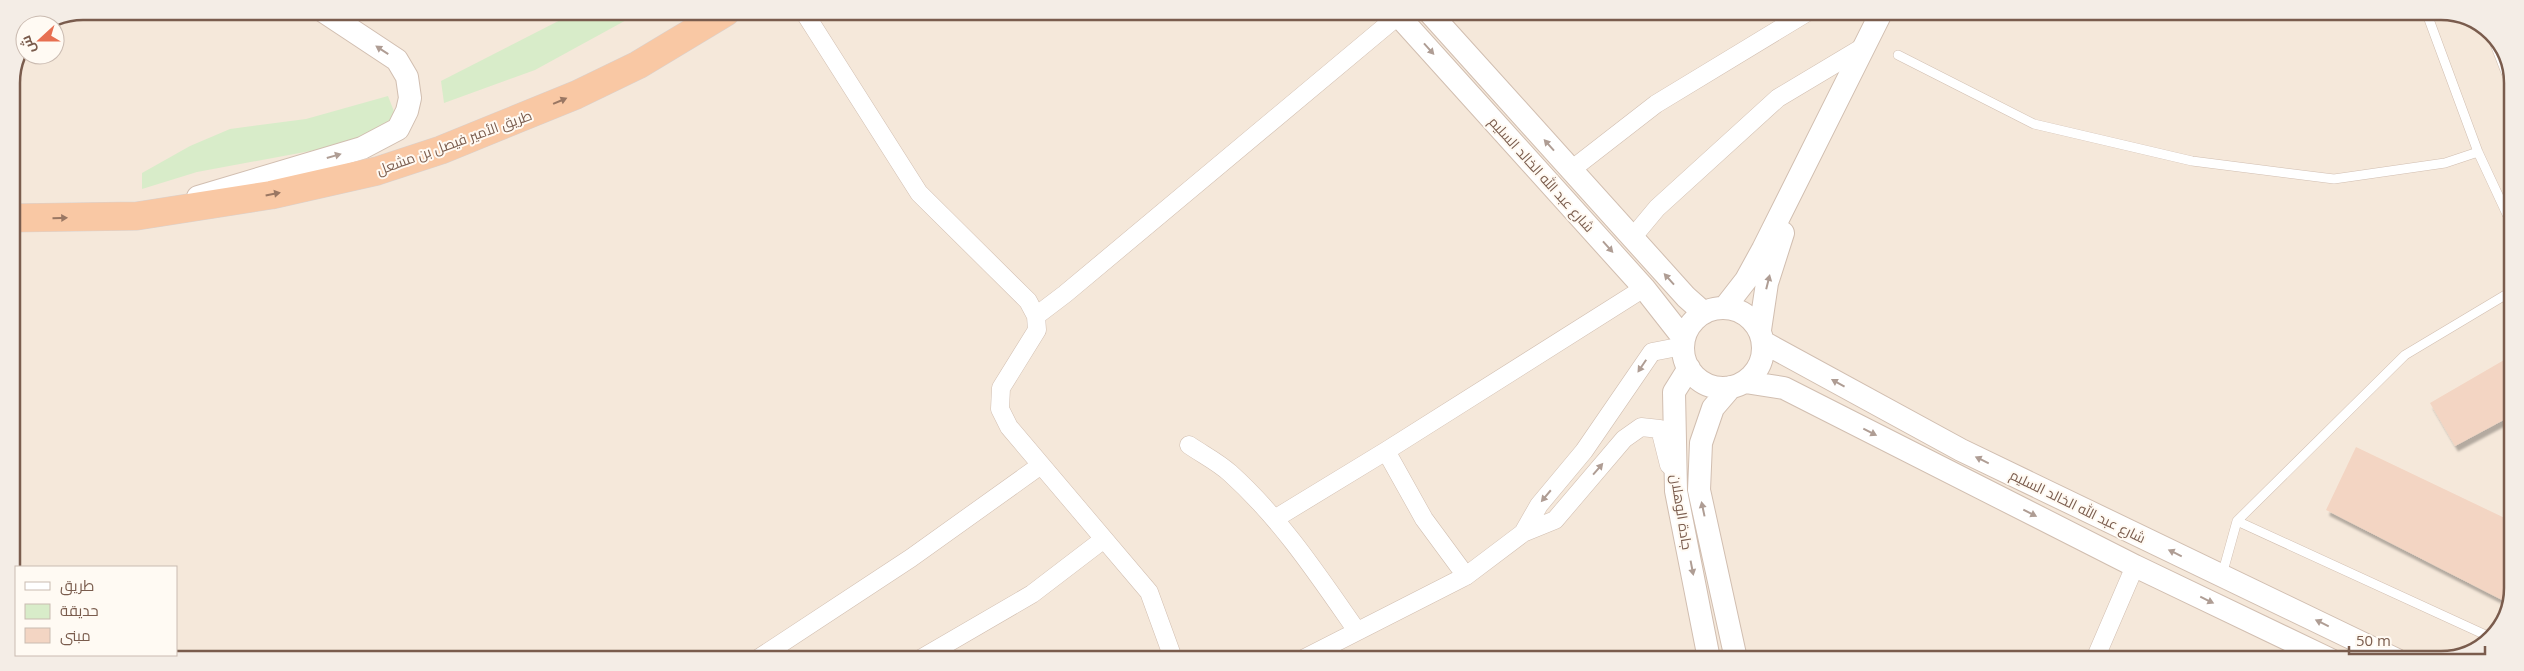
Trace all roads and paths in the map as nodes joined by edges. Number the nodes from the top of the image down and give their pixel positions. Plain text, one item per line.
1 (335, 20) edge
2 (712, 20) edge
3 (809, 20) edge
4 (1390, 20) edge
5 (1402, 20) edge
6 (1436, 20) edge
7 (1794, 20) edge
8 (1877, 20) edge
9 (2429, 20) edge
10 (1865, 46) junction
11 (1898, 55) dead end
12 (2478, 152) junction
13 (1808, 159) junction
14 (1571, 170) junction
15 (2504, 208) edge
16 (137, 216) junction
17 (20, 218) edge
18 (1632, 238) junction
19 (1644, 288) junction
20 (2504, 296) edge
21 (1725, 307) junction
22 (1704, 312) junction
23 (1036, 316) junction
24 (1761, 336) junction
25 (1684, 342) junction
26 (1689, 368) junction
27 (1738, 384) junction
28 (1188, 445) dead end
29 (1386, 452) junction
30 (1041, 465) junction
31 (1676, 491) junction
32 (1276, 518) junction
33 (2237, 521) junction
34 (1523, 533) junction
35 (1104, 539) junction
36 (2135, 566) junction
37 (2222, 575) junction
38 (1466, 576) junction
39 (1357, 631) junction
40 (2484, 634) edge
41 (770, 651) edge
42 (934, 651) edge
43 (1170, 651) edge
44 (1318, 651) edge
45 (1707, 651) edge
46 (1734, 651) edge
47 (2098, 651) edge
48 (2312, 651) edge
49 (2378, 651) edge

16 -> 1 street
16 -> 2 highway, طريق الأمير فيصل بن مشعل
3 - 23 street
4 - 23 street
5 -> 19 street, شارع عبد الله الخالد السليم
14 -> 6 street, شارع عبد الله الخالد السليم
7 - 14 street
8 - 10 street
9 - 12 lane
10 - 13 street
10 - 18 street
11 - 12 lane
12 - 15 lane
13 - 21 street
24 -> 13 street
14 - 18 street, شارع عبد الله الخالد السليم
17 -> 16 highway, طريق الأمير فيصل بن مشعل
22 -> 18 street, شارع عبد الله الخالد السليم
19 - 25 street, شارع عبد الله الخالد السليم
19 - 29 street
20 - 33 lane
21 - 22 street
21 - 24 street
22 - 25 street
23 - 30 street
24 - 27 street
37 -> 24 street, شارع عبد الله الخالد السليم
25 - 26 street
25 -> 34 street
26 - 27 street
26 - 31 street, جادة الوهلان
27 -> 36 street, شارع عبد الله الخالد السليم
46 -> 27 street, جادة الوهلان
28 - 32 street
29 - 32 street
29 - 38 street
30 - 35 street
30 - 41 street
34 -> 31 street
31 -> 45 street, جادة الوهلان
32 - 39 street
33 - 37 lane
33 - 40 lane
34 - 38 street
35 - 42 street
35 - 43 street
36 - 47 street
36 -> 48 street, شارع عبد الله الخالد السليم
49 -> 37 street, شارع عبد الله الخالد السليم
38 - 39 street
39 - 44 street

